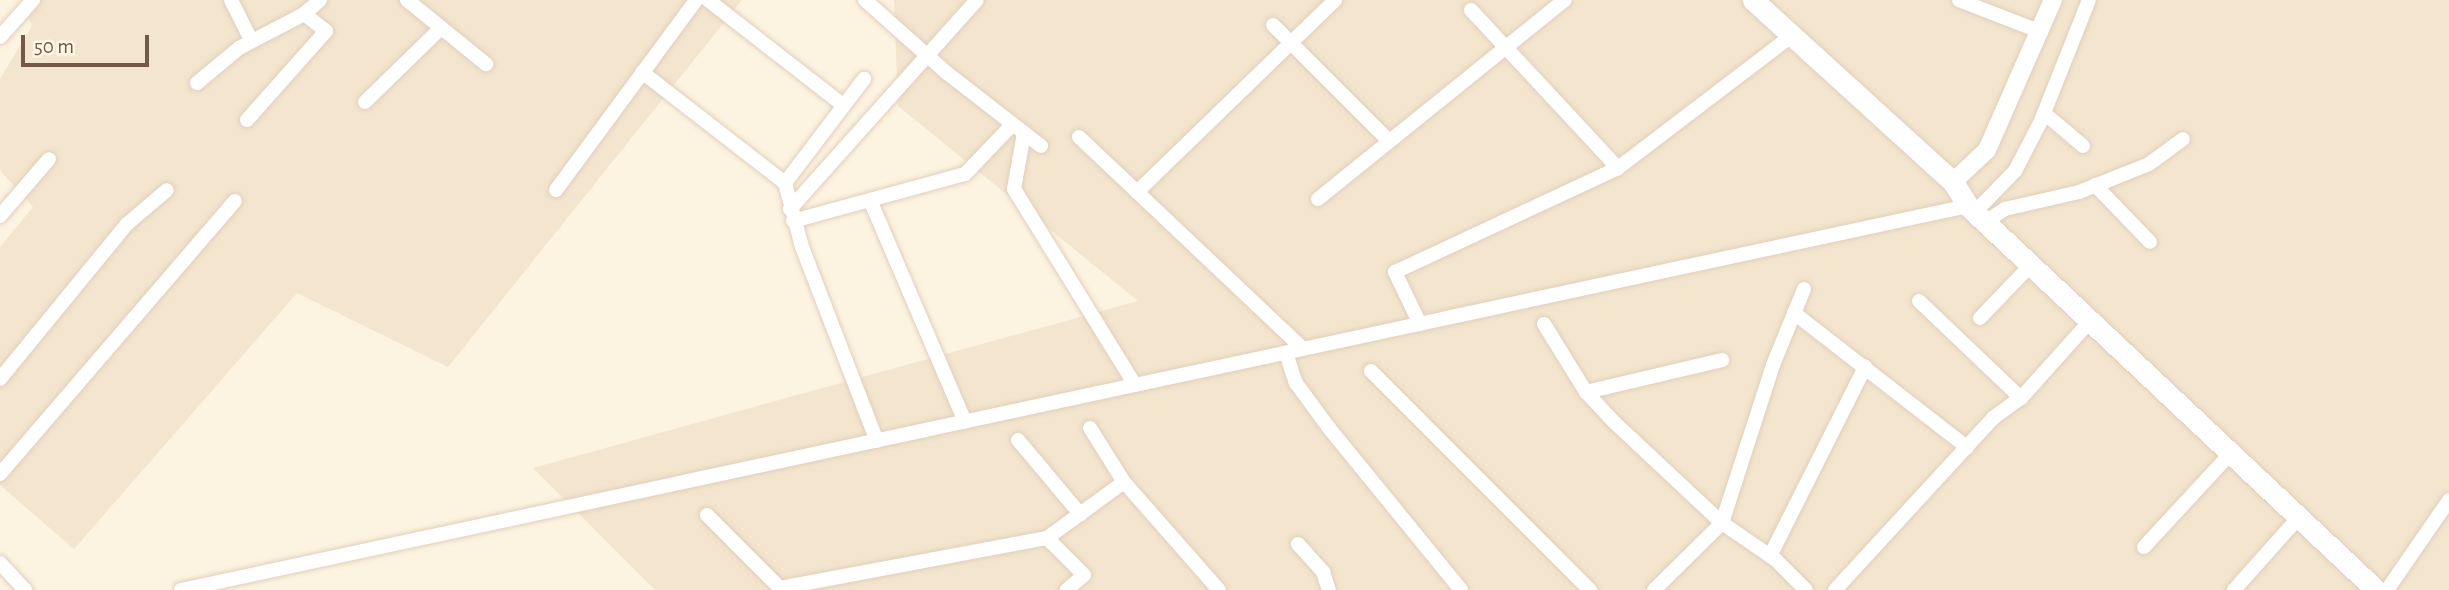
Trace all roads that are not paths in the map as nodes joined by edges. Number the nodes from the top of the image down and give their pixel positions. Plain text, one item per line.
1 (33, 0) edge
2 (231, 0) edge
3 (320, 0) edge
4 (407, 0) edge
5 (696, 0) edge
6 (708, 0) edge
7 (865, 0) edge
8 (976, 0) edge
9 (1335, 0) edge
10 (1564, 0) edge
11 (1753, 0) edge
12 (1959, 0) edge
13 (2053, 0) edge
14 (2089, 0) edge
15 (1471, 10) dead end
16 (304, 14) junction
17 (1273, 25) dead end
18 (442, 28) junction
19 (2041, 32) junction
20 (1791, 36) junction
21 (0, 37) edge
22 (251, 40) junction
23 (1293, 43) junction
24 (1506, 48) junction
25 (927, 55) junction
26 (486, 64) dead end
27 (642, 72) junction
28 (864, 79) dead end
29 (197, 83) dead end
30 (365, 102) dead end
31 (843, 105) junction
32 (2044, 113) junction
33 (247, 120) dead end
34 (1018, 128) junction
35 (1079, 137) dead end
36 (1387, 139) junction
37 (2183, 139) dead end
38 (1041, 146) dead end
39 (2083, 146) dead end
40 (48, 159) dead end
41 (1618, 168) junction
42 (1953, 181) junction
43 (785, 183) junction
44 (2095, 185) junction
45 (167, 190) dead end
46 (556, 190) dead end
47 (1137, 192) junction
48 (1318, 199) dead end
49 (870, 200) junction
50 (235, 201) dead end
51 (1976, 214) junction
52 (791, 215) junction
53 (0, 216) edge
54 (2150, 242) dead end
55 (2031, 265) junction
56 (1804, 289) dead end
57 (1919, 301) dead end
58 (1794, 313) junction
59 (1980, 318) dead end
60 (2090, 321) junction
61 (1420, 324) junction
62 (1544, 324) dead end
63 (1303, 349) junction
64 (1286, 353) junction
65 (1722, 360) dead end
66 (1865, 368) junction
67 (1371, 371) dead end
68 (0, 379) edge
69 (1135, 385) junction
70 (1586, 392) junction
71 (2021, 398) junction
72 (965, 422) junction
73 (1090, 428) dead end
74 (1018, 440) dead end
75 (877, 441) junction
76 (1967, 446) junction
77 (2231, 453) junction
78 (0, 474) edge
79 (1124, 482) junction
80 (2449, 500) edge
81 (1080, 514) junction
82 (707, 515) dead end
83 (2299, 517) junction
84 (1722, 523) junction
85 (1047, 538) junction
86 (1298, 544) dead end
87 (2144, 547) dead end
88 (1770, 556) junction
89 (0, 563) edge
90 (1802, 588) edge
91 (781, 589) edge
92 (25, 590) edge
93 (181, 590) edge
94 (1068, 590) edge
95 (1218, 590) edge
96 (1329, 590) edge
97 (1461, 590) edge
98 (1590, 590) edge
99 (1654, 590) edge
100 (1835, 590) edge
101 (2235, 590) edge
102 (2376, 590) edge
103 (2387, 590) edge

1 - 21 street
2 - 22 street
3 - 16 street
4 - 18 street
5 - 27 street
6 - 31 street
7 - 25 street
8 - 25 street
9 - 23 street
10 - 24 street
11 - 20 main road
12 - 19 street
13 - 19 street
14 - 32 street
15 - 24 street
16 - 22 street
16 - 33 street
17 - 23 street
18 - 26 street
18 - 30 street
19 - 42 street
20 - 41 street
20 - 42 main road
22 - 29 street
23 - 36 street
23 - 47 street
24 - 36 street
24 - 41 street
25 - 34 street
25 - 52 street
27 - 43 street
27 - 46 street
28 - 31 street
31 - 43 street
32 - 39 street
32 - 51 street
34 - 38 street
34 - 49 street
34 - 69 street
35 - 47 street
36 - 48 street
37 - 44 street
40 - 53 street
41 - 61 street
42 - 51 main road
43 - 52 street
44 - 51 street
44 - 54 street
45 - 68 street
47 - 63 street
49 - 52 street
49 - 72 street
50 - 78 street
51 - 55 main road
51 - 61 street
52 - 75 street
55 - 59 street
55 - 60 main road
56 - 58 street
57 - 71 street
58 - 66 street
58 - 84 street
60 - 71 street
60 - 77 main road
61 - 63 street
62 - 70 street
63 - 64 street
64 - 69 street
64 - 97 street
65 - 70 street
66 - 76 street
66 - 88 street
67 - 98 street
69 - 72 street
70 - 84 street
71 - 76 street
72 - 75 street
73 - 79 street
74 - 81 street
75 - 93 street
76 - 100 street
77 - 83 main road
77 - 87 street
79 - 81 street
79 - 95 street
80 - 103 street
81 - 85 street
82 - 91 street
83 - 101 street
83 - 102 main road
84 - 88 street
84 - 99 street
85 - 91 street
85 - 94 street
86 - 96 street
88 - 90 street
89 - 92 street

